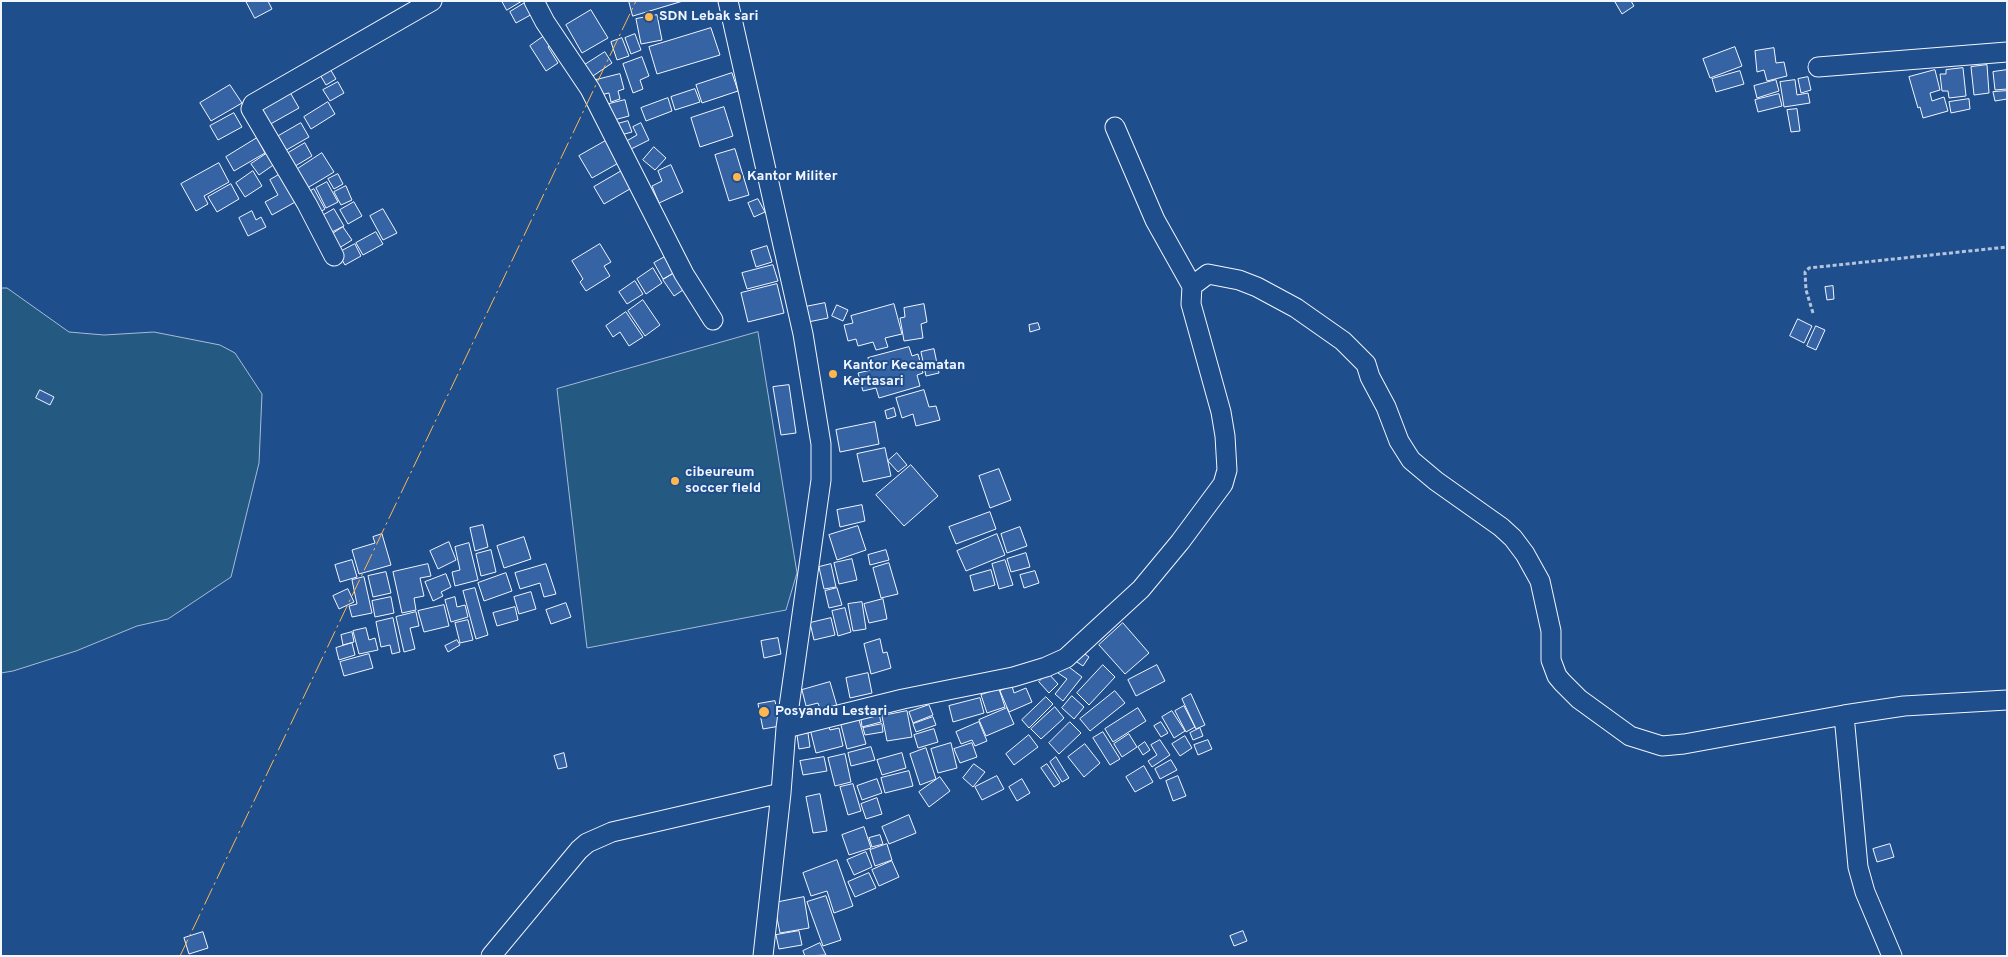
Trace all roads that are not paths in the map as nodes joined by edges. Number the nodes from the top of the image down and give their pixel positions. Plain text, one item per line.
1 (432, 1) edge
2 (534, 1) edge
3 (728, 1) edge
4 (2007, 52) edge
5 (1818, 67) dead end
6 (1115, 127) dead end
7 (334, 256) dead end
8 (1192, 286) junction
9 (713, 320) dead end
10 (2007, 700) edge
11 (1844, 715) junction
12 (786, 728) junction
13 (781, 794) junction
14 (491, 956) edge
15 (763, 956) edge
16 (1892, 956) edge

1 - 7 street
2 - 9 street
3 - 12 street
4 - 5 street
6 - 8 street
8 - 11 street
8 - 12 street
10 - 11 street
11 - 16 street
12 - 13 street
13 - 14 street
13 - 15 street

